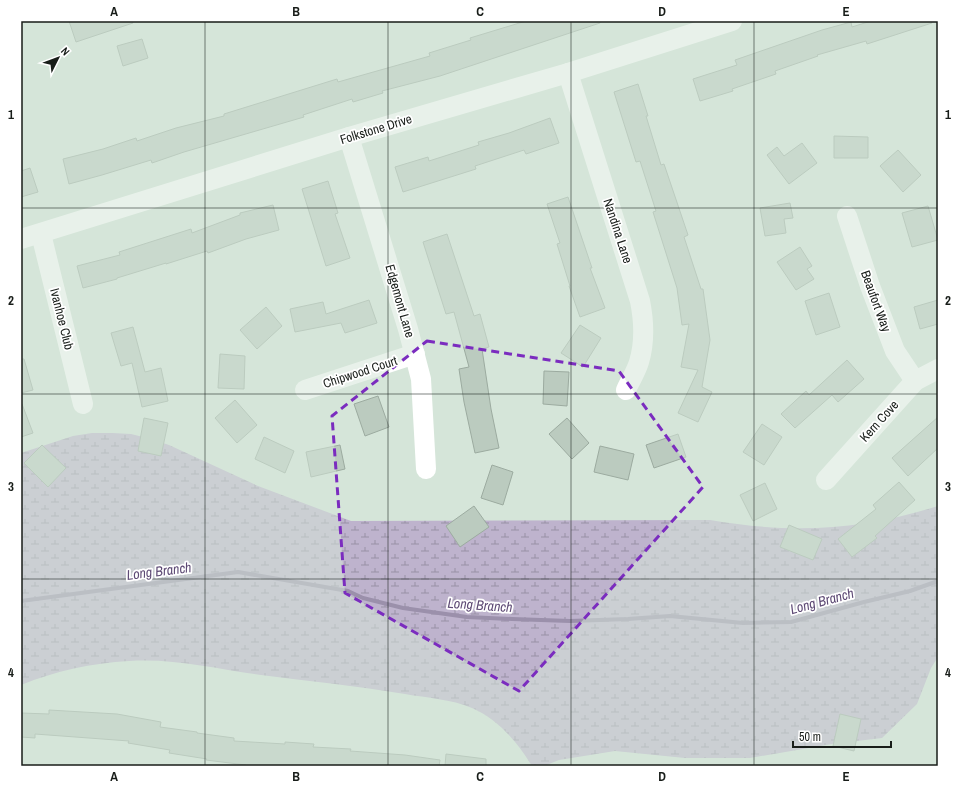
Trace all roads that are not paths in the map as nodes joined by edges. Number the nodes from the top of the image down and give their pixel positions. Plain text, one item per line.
1 (732, 21) edge
2 (568, 73) junction
3 (350, 137) junction
4 (847, 216) dead end
5 (41, 234) junction
6 (21, 239) edge
7 (415, 354) junction
8 (938, 369) edge
9 (916, 381) junction
10 (305, 390) dead end
11 (626, 390) dead end
12 (83, 404) dead end
13 (426, 469) dead end
14 (826, 480) dead end

1 - 2 street, Folkstone Drive
2 - 3 street, Folkstone Drive
2 - 11 street, Nandina Lane
3 - 5 street, Folkstone Drive
3 - 7 street, Edgemont Lane
4 - 9 street, Beaufort Way
5 - 6 street, Folkstone Drive
5 - 12 street, Ivanhoe Club
7 - 10 street, Chipwood Court
7 - 13 street, Edgemont Lane
8 - 9 street, Kern Cove
9 - 14 street, Kern Cove

